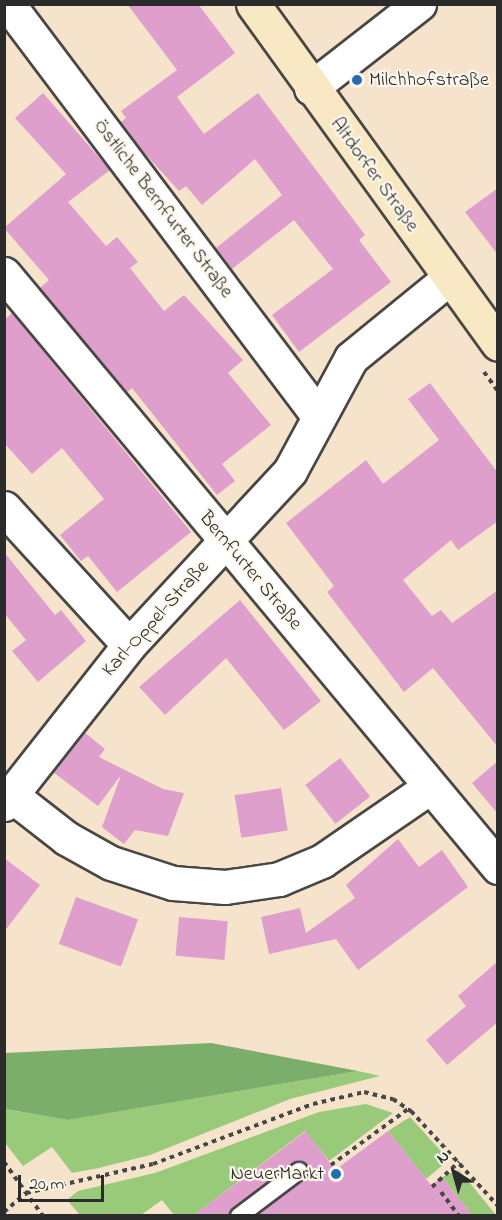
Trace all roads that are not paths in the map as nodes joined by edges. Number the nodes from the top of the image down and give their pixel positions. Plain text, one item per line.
1 (8, 4) edge
2 (253, 4) edge
3 (419, 4) edge
4 (311, 88) junction
5 (4, 274) edge
6 (449, 278) junction
7 (498, 344) edge
8 (317, 414) junction
9 (4, 508) edge
10 (225, 542) junction
11 (129, 645) junction
12 (430, 787) junction
13 (8, 799) edge
14 (498, 867) edge
15 (299, 1171) dead end
16 (239, 1215) edge

1 - 8 street, Östliche Bernfurter Straße
2 - 4 main road, Altdorfer Straße
3 - 4 street
4 - 6 main road, Altdorfer Straße
5 - 10 street, Bernfurter Straße
6 - 7 main road, Altdorfer Straße
6 - 8 street, Karl-Oppel-Straße
8 - 10 street, Karl-Oppel-Straße
9 - 11 street
10 - 11 street, Karl-Oppel-Straße
10 - 12 street, Bernfurter Straße
11 - 13 street, Karl-Oppel-Straße
12 - 13 street
12 - 14 street, Bernfurter Straße
15 - 16 lane

